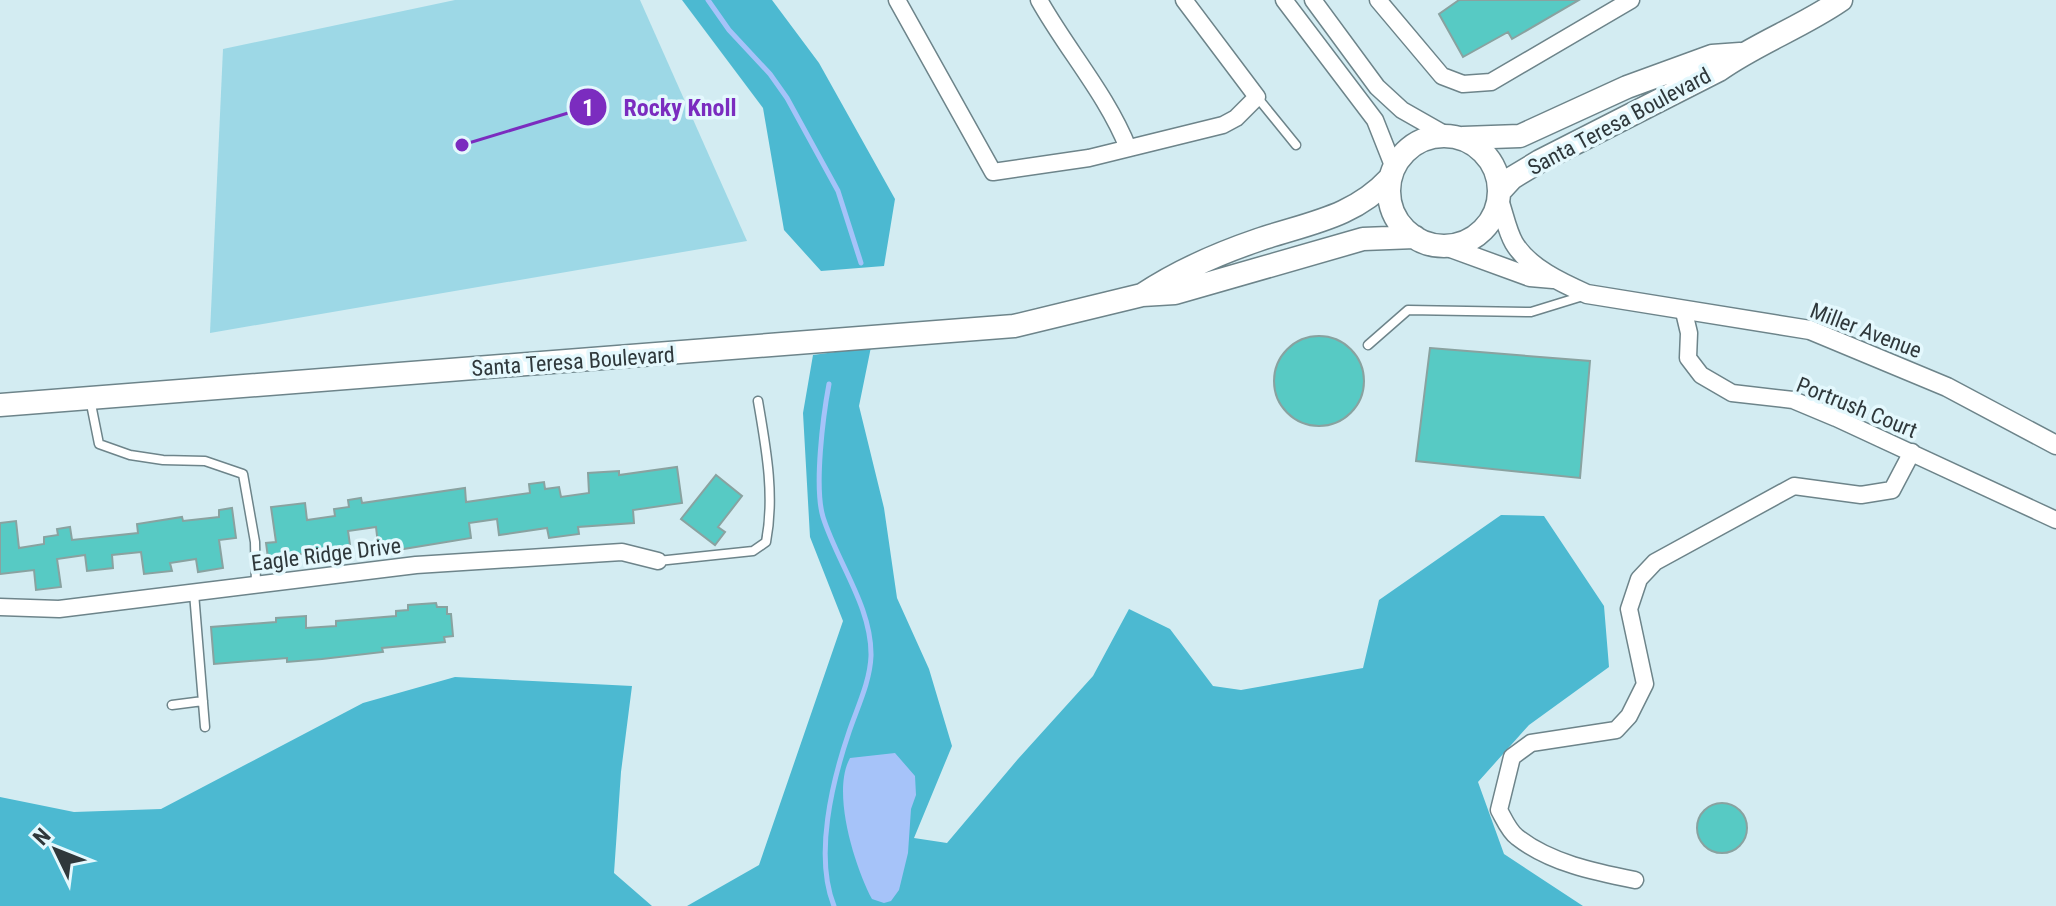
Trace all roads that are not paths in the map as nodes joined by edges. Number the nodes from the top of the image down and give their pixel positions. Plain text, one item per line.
1 (897, 0) edge
2 (1039, 0) edge
3 (1184, 0) edge
4 (1284, 0) edge
5 (1313, 0) edge
6 (1378, 0) edge
7 (1631, 0) edge
8 (1841, 0) edge
9 (1741, 54) junction
10 (1257, 97) junction
11 (1455, 137) junction
12 (1296, 145) dead end
13 (1128, 148) junction
14 (1392, 173) junction
15 (1499, 196) junction
16 (1415, 237) junction
17 (1445, 246) junction
18 (1553, 279) junction
19 (1587, 294) junction
20 (1142, 295) junction
21 (1684, 312) junction
22 (1368, 345) dead end
23 (90, 398) junction
24 (758, 401) dead end
25 (0, 405) edge
26 (2056, 445) edge
27 (1912, 452) junction
28 (2056, 520) edge
29 (658, 561) joint
30 (256, 585) junction
31 (194, 593) junction
32 (0, 607) edge
33 (203, 701) junction
34 (172, 705) dead end
35 (205, 727) dead end
36 (1635, 880) dead end

1 - 13 street
2 - 13 street
3 - 10 street
4 - 14 street
5 - 11 street
6 - 7 street
8 - 9 main road, Santa Teresa Boulevard
9 - 11 main road, Santa Teresa Boulevard
9 - 15 main road, Santa Teresa Boulevard
10 - 12 lane
10 - 13 street
11 - 14 main road
11 - 15 main road
14 - 16 main road
14 - 20 main road, Santa Teresa Boulevard
15 - 17 main road
15 - 18 street, Miller Avenue
16 - 17 main road
16 - 20 main road, Santa Teresa Boulevard
17 - 18 street, Miller Avenue
18 - 19 street, Miller Avenue
19 - 21 street, Miller Avenue
19 - 22 lane
20 - 23 main road, Santa Teresa Boulevard
21 - 26 street, Miller Avenue
21 - 27 street, Portrush Court
23 - 25 main road, Santa Teresa Boulevard
23 - 30 lane
24 - 29 lane
27 - 28 street, Portrush Court
27 - 36 street
29 - 30 street, Eagle Ridge Drive
30 - 31 street, Eagle Ridge Drive
31 - 32 street, Eagle Ridge Drive
31 - 33 lane
33 - 34 lane
33 - 35 lane

